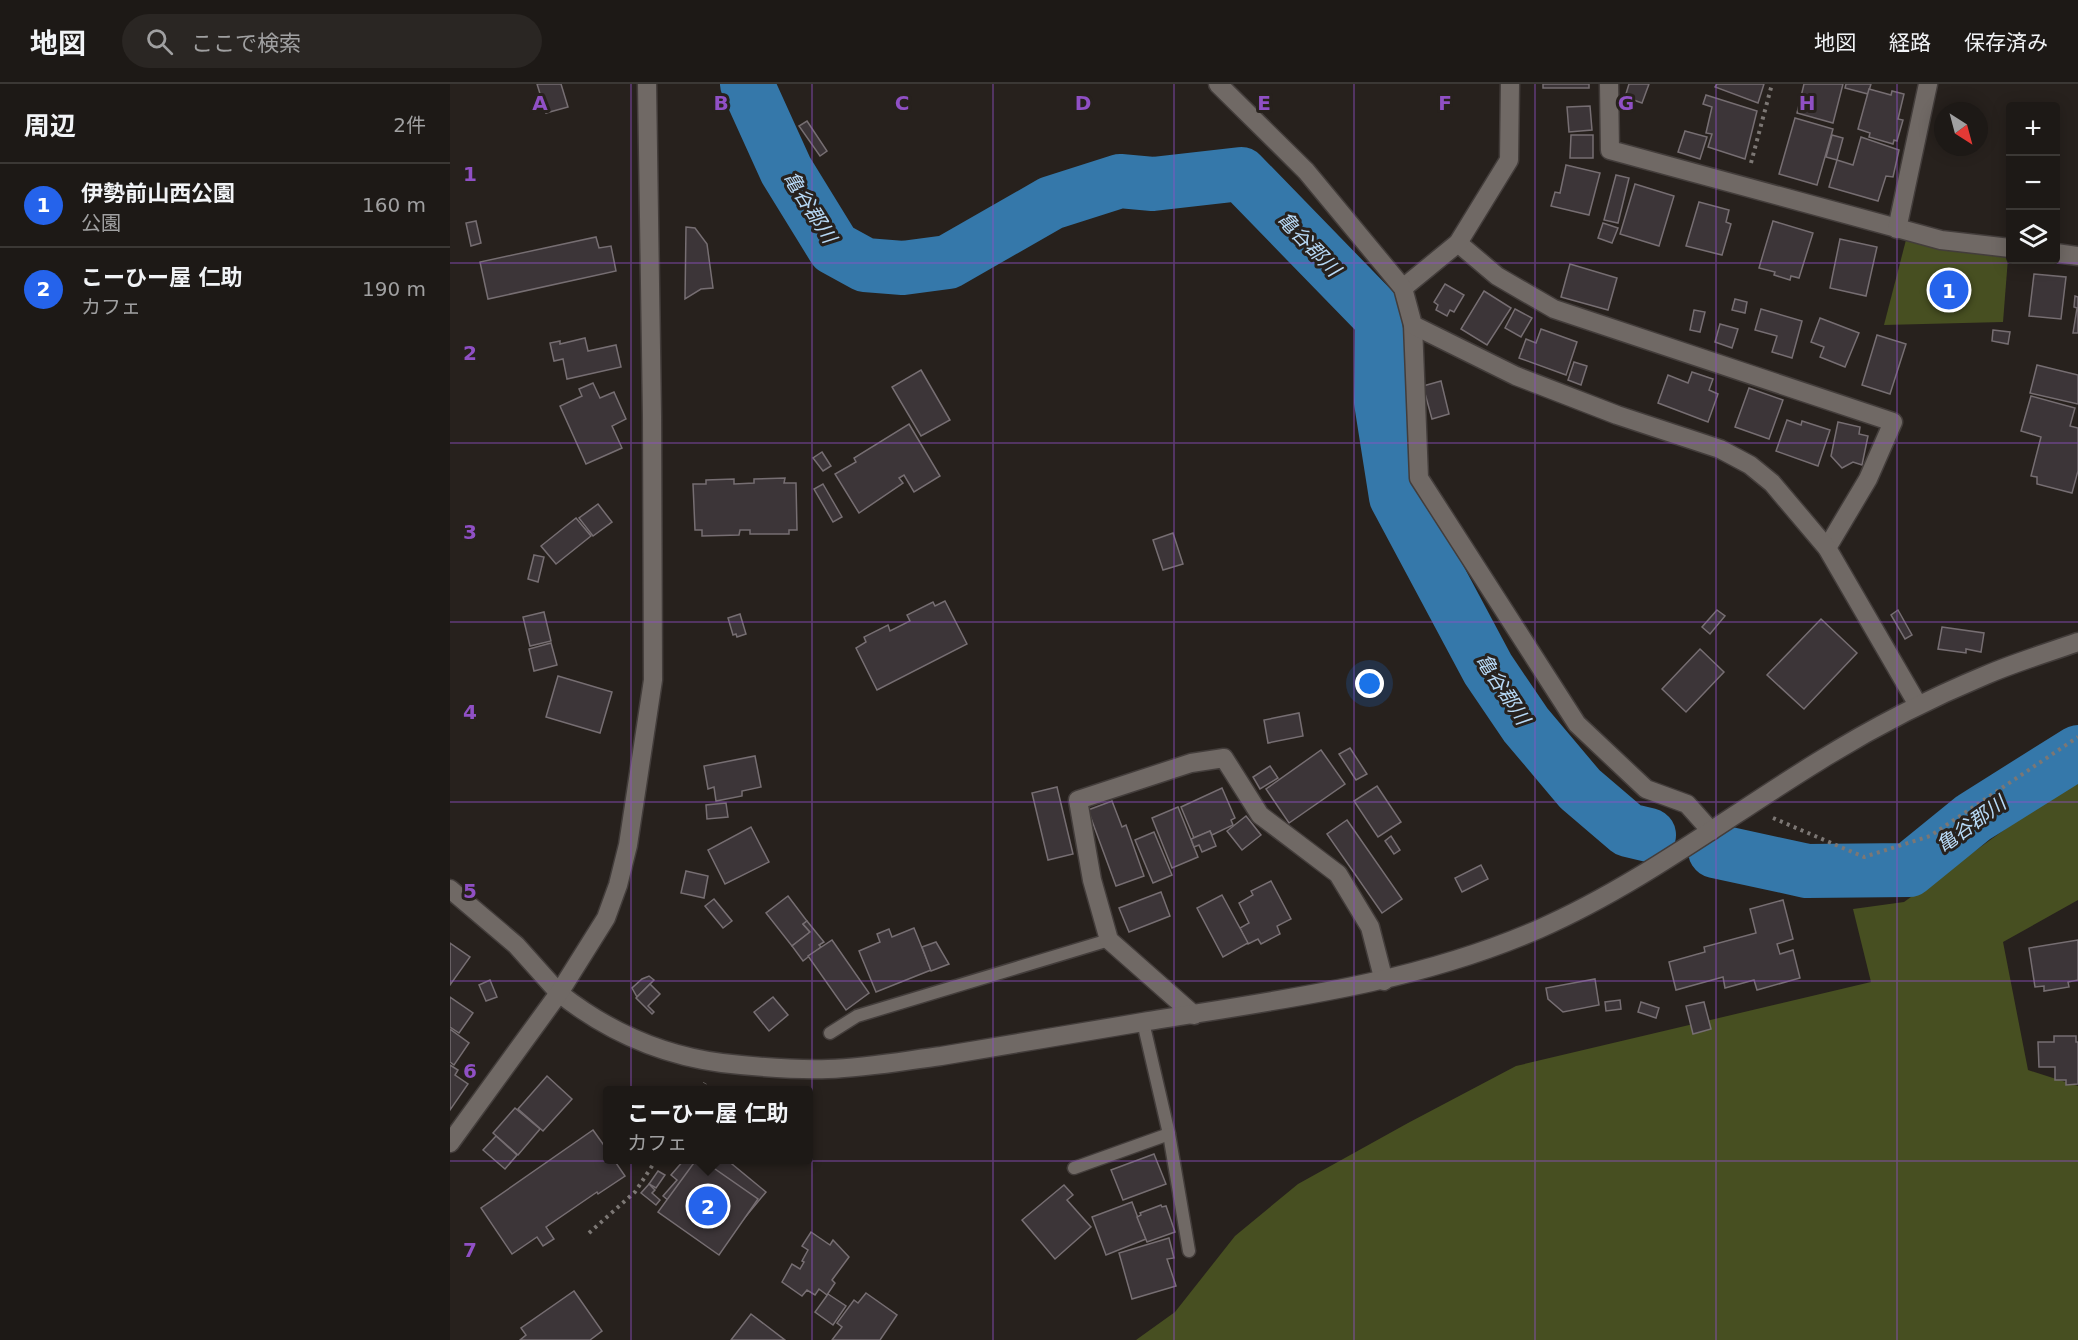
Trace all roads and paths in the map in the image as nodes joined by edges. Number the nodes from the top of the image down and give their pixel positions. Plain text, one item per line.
1 (647, 84) edge
2 (1218, 84) edge
3 (1510, 84) edge
4 (1609, 84) edge
5 (1772, 84) edge
6 (1928, 84) edge
7 (1745, 187) junction
8 (1898, 229) junction
9 (1458, 243) junction
10 (2006, 248) edge
11 (2060, 254) edge
12 (2078, 256) edge
13 (1403, 288) junction
14 (1413, 325) junction
15 (1827, 548) junction
16 (2078, 642) edge
17 (1918, 705) junction
18 (2078, 737) edge
19 (1748, 807) junction
20 (1711, 831) junction
21 (450, 889) edge
22 (1109, 940) junction
23 (1384, 981) junction
24 (559, 993) junction
25 (1194, 1015) junction
26 (1143, 1022) junction
27 (830, 1033) dead end
28 (1169, 1134) junction
29 (450, 1143) edge
30 (653, 1164) edge
31 (1074, 1167) dead end
32 (589, 1233) dead end
33 (1189, 1251) dead end

1 - 24 street
2 - 13 street
3 - 9 street
4 - 7 street
5 - 7 path
6 - 8 street
7 - 8 street
8 - 10 street
9 - 13 street
9 - 15 street
11 - 12 street
13 - 14 street
14 - 15 street
14 - 20 street
15 - 17 street
16 - 17 street
17 - 19 street
18 - 19 path
19 - 20 street
20 - 23 street
21 - 24 street
22 - 23 street
22 - 25 street
22 - 27 lane
23 - 25 street
24 - 26 street
24 - 29 street
25 - 26 street
26 - 28 lane
28 - 31 lane
28 - 33 lane
30 - 32 path

